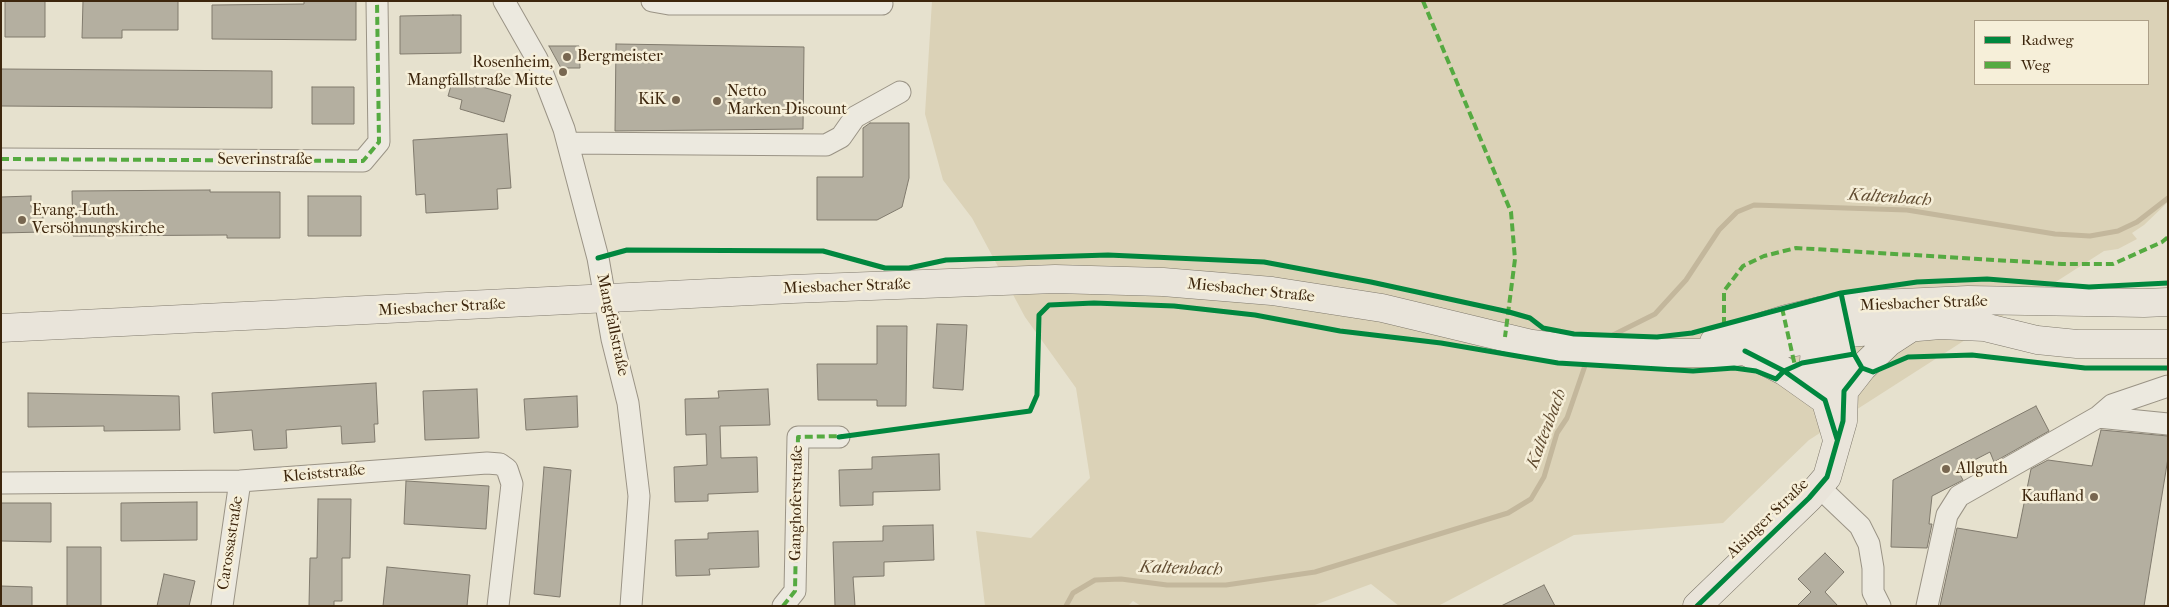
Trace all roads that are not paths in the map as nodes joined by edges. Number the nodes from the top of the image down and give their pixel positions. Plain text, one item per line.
1 (377, 1) edge
2 (652, 1) edge
3 (509, 3) edge
4 (882, 4) dead end
5 (900, 92) dead end
6 (568, 143) junction
7 (1, 159) edge
8 (606, 300) junction
9 (2168, 302) edge
10 (1819, 311) junction
11 (1913, 326) junction
12 (1, 328) edge
13 (1822, 338) junction
14 (2168, 344) edge
15 (1745, 351) junction
16 (1687, 352) junction
17 (2168, 386) edge
18 (1834, 396) junction
19 (2098, 417) junction
20 (2168, 424) edge
21 (839, 437) dead end
22 (240, 481) junction
23 (1, 482) edge
24 (1819, 487) junction
25 (222, 606) edge
26 (498, 606) edge
27 (631, 606) edge
28 (783, 606) edge
29 (1697, 606) edge
30 (1880, 606) edge
31 (1927, 606) edge

1 - 7 street, Severinstraße
2 - 4 street
3 - 6 street, Mangfallstraße
5 - 6 street
6 - 8 street, Mangfallstraße
8 - 12 main road, Miesbacher Straße
8 - 16 main road, Miesbacher Straße
8 - 27 street, Mangfallstraße
9 - 10 main road, Miesbacher Straße
10 - 13 main road, Aisinger Straße
10 - 16 main road, Miesbacher Straße
11 - 13 main road, Miesbacher Straße
11 - 14 main road, Miesbacher Straße
11 - 18 main road
13 - 15 main road, Miesbacher Straße
13 - 18 main road, Aisinger Straße
15 - 16 main road, Miesbacher Straße
15 - 18 main road
17 - 19 street
18 - 24 main road, Aisinger Straße
19 - 20 street
19 - 31 street
21 - 28 street, Ganghoferstraße
22 - 23 street, Kleiststraße
22 - 25 street, Carossastraße
22 - 26 street, Kleiststraße
24 - 29 main road, Aisinger Straße
24 - 30 street

